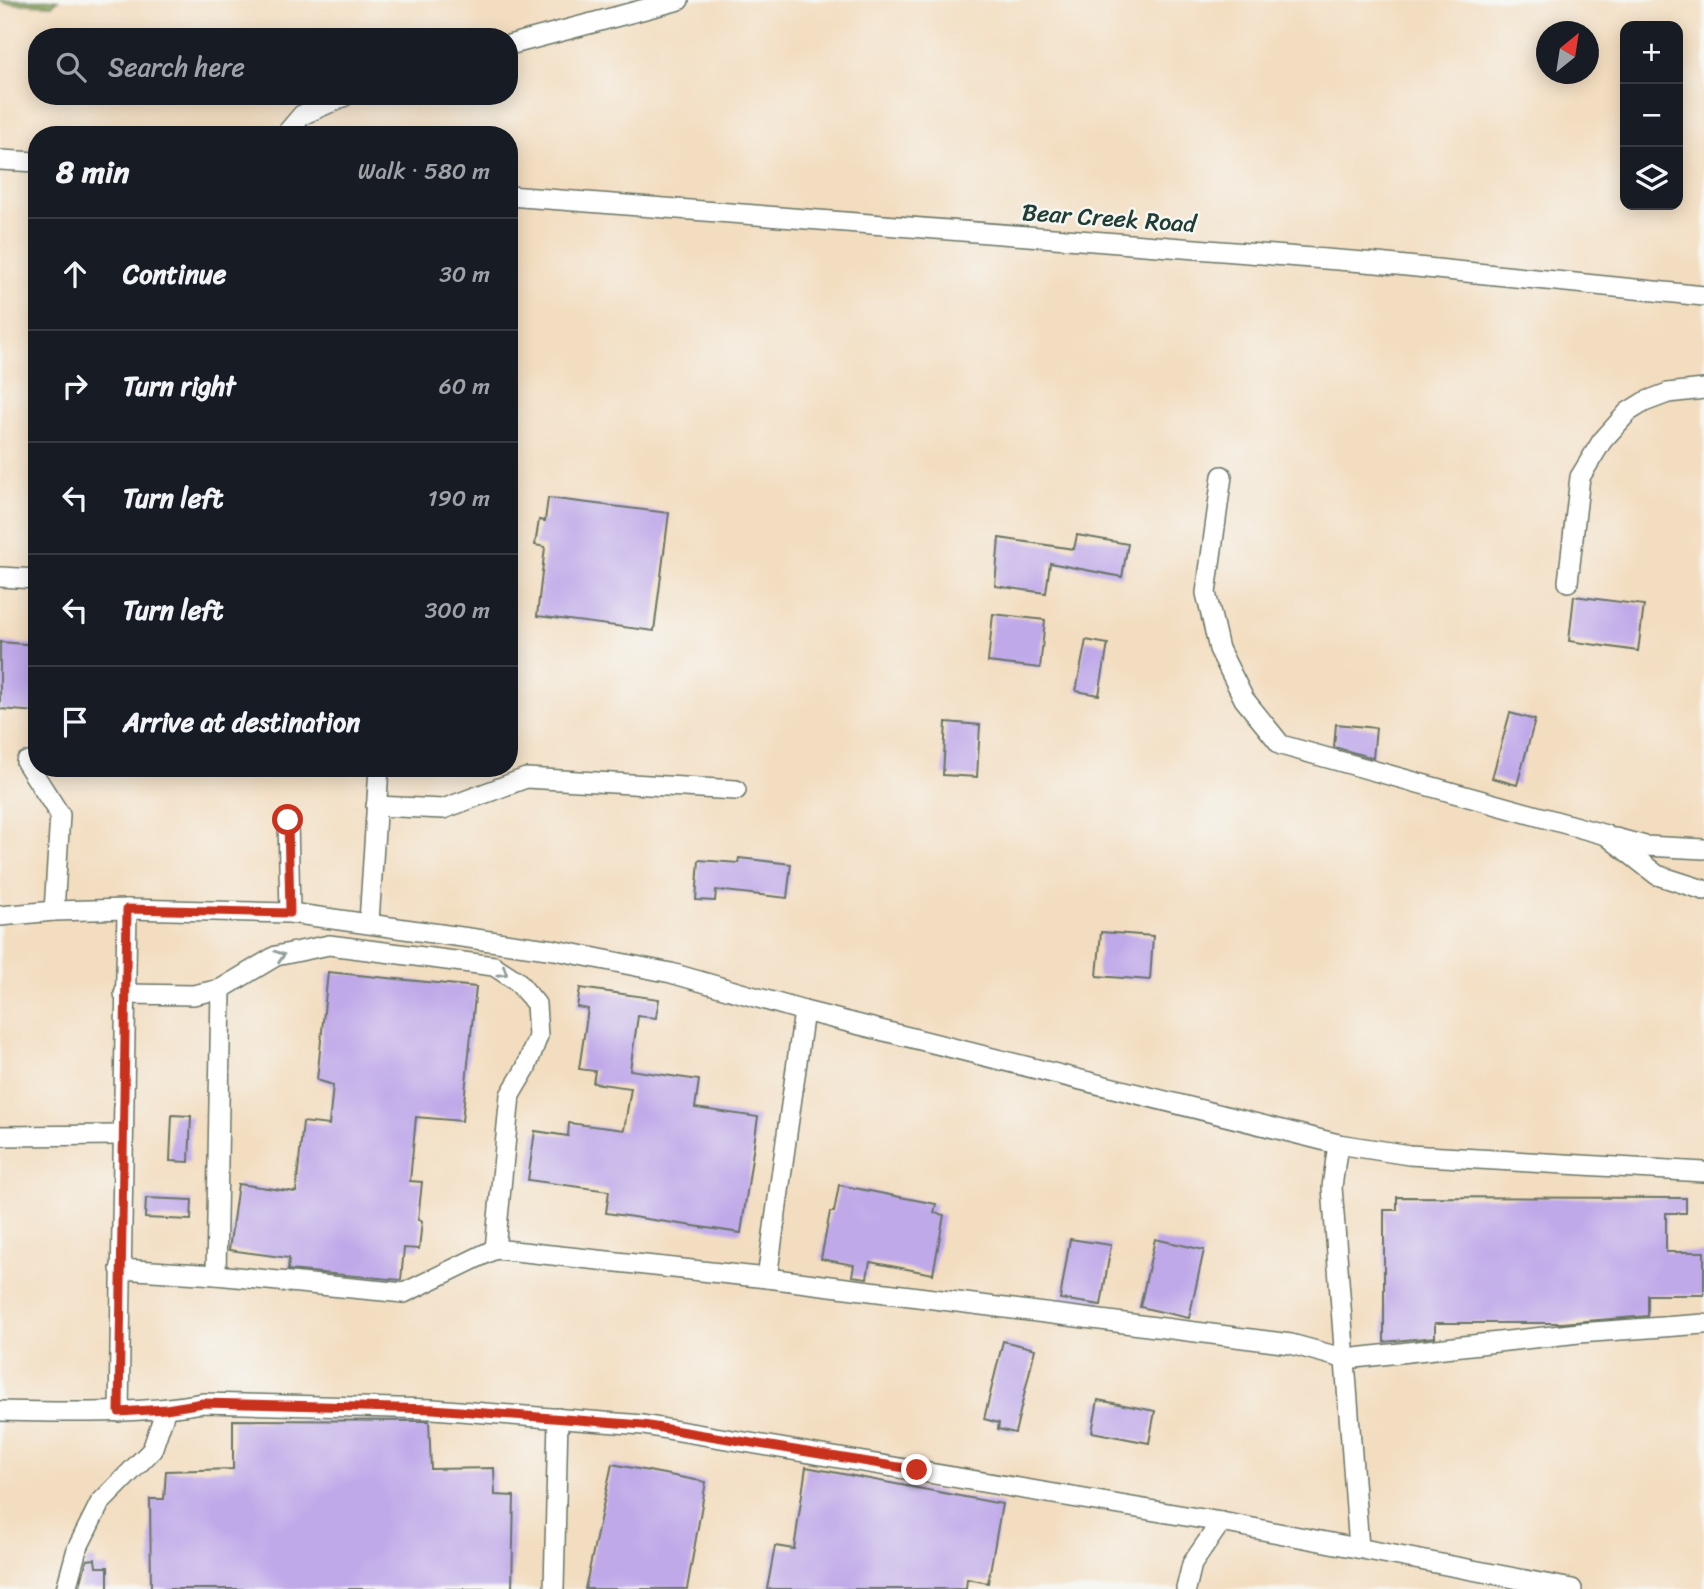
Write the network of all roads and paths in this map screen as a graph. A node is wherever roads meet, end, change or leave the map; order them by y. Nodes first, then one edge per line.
1 (679, 0) edge
2 (518, 43) edge
3 (325, 105) edge
4 (293, 126) edge
5 (0, 160) edge
6 (28, 162) edge
7 (518, 197) edge
8 (1704, 296) edge
9 (1704, 389) edge
10 (1222, 476) dead end
11 (0, 576) edge
12 (28, 578) edge
13 (1568, 582) dead end
14 (26, 762) dead end
15 (28, 765) edge
16 (36, 777) edge
17 (378, 777) edge
18 (736, 790) dead end
19 (376, 806) junction
20 (288, 820) dead end
21 (1606, 835) junction
22 (1704, 849) edge
23 (1704, 890) edge
24 (127, 909) junction
25 (54, 911) junction
26 (290, 913) junction
27 (0, 916) edge
28 (369, 922) junction
29 (221, 989) junction
30 (124, 994) junction
31 (804, 1011) junction
32 (123, 1135) junction
33 (0, 1136) edge
34 (1338, 1144) junction
35 (1704, 1172) edge
36 (495, 1249) junction
37 (120, 1269) junction
38 (216, 1275) junction
39 (766, 1278) junction
40 (1704, 1324) edge
41 (1346, 1359) junction
42 (166, 1409) junction
43 (0, 1411) edge
44 (119, 1412) junction
45 (558, 1418) junction
46 (1221, 1522) junction
47 (1359, 1548) junction
48 (66, 1589) edge
49 (554, 1589) edge
50 (1186, 1589) edge
51 (1572, 1589) edge

1 - 2 street
3 - 4 street
5 - 6 street
7 - 8 street, Bear Creek Road
9 - 13 street
10 - 21 street
11 - 12 street
14 - 15 street
16 - 25 street
17 - 19 street
18 - 19 street
19 - 28 street
20 - 26 street
21 - 22 street
21 - 23 street
24 - 25 street
24 - 26 street
24 - 30 street
25 - 27 street
26 - 28 street
28 - 31 street
29 - 30 street
29 -> 36 street
29 - 38 street
30 - 32 street
31 - 34 street
31 - 39 street
32 - 33 street
32 - 37 street
34 - 35 street
34 - 41 street
36 - 38 street
36 - 39 street
37 - 38 street
37 - 44 street
39 - 41 street
40 - 41 street
41 - 47 street
42 - 44 street
42 - 45 street
42 - 48 street
43 - 44 street
45 - 46 street
45 - 49 street
46 - 47 street
46 - 50 street
47 - 51 street

